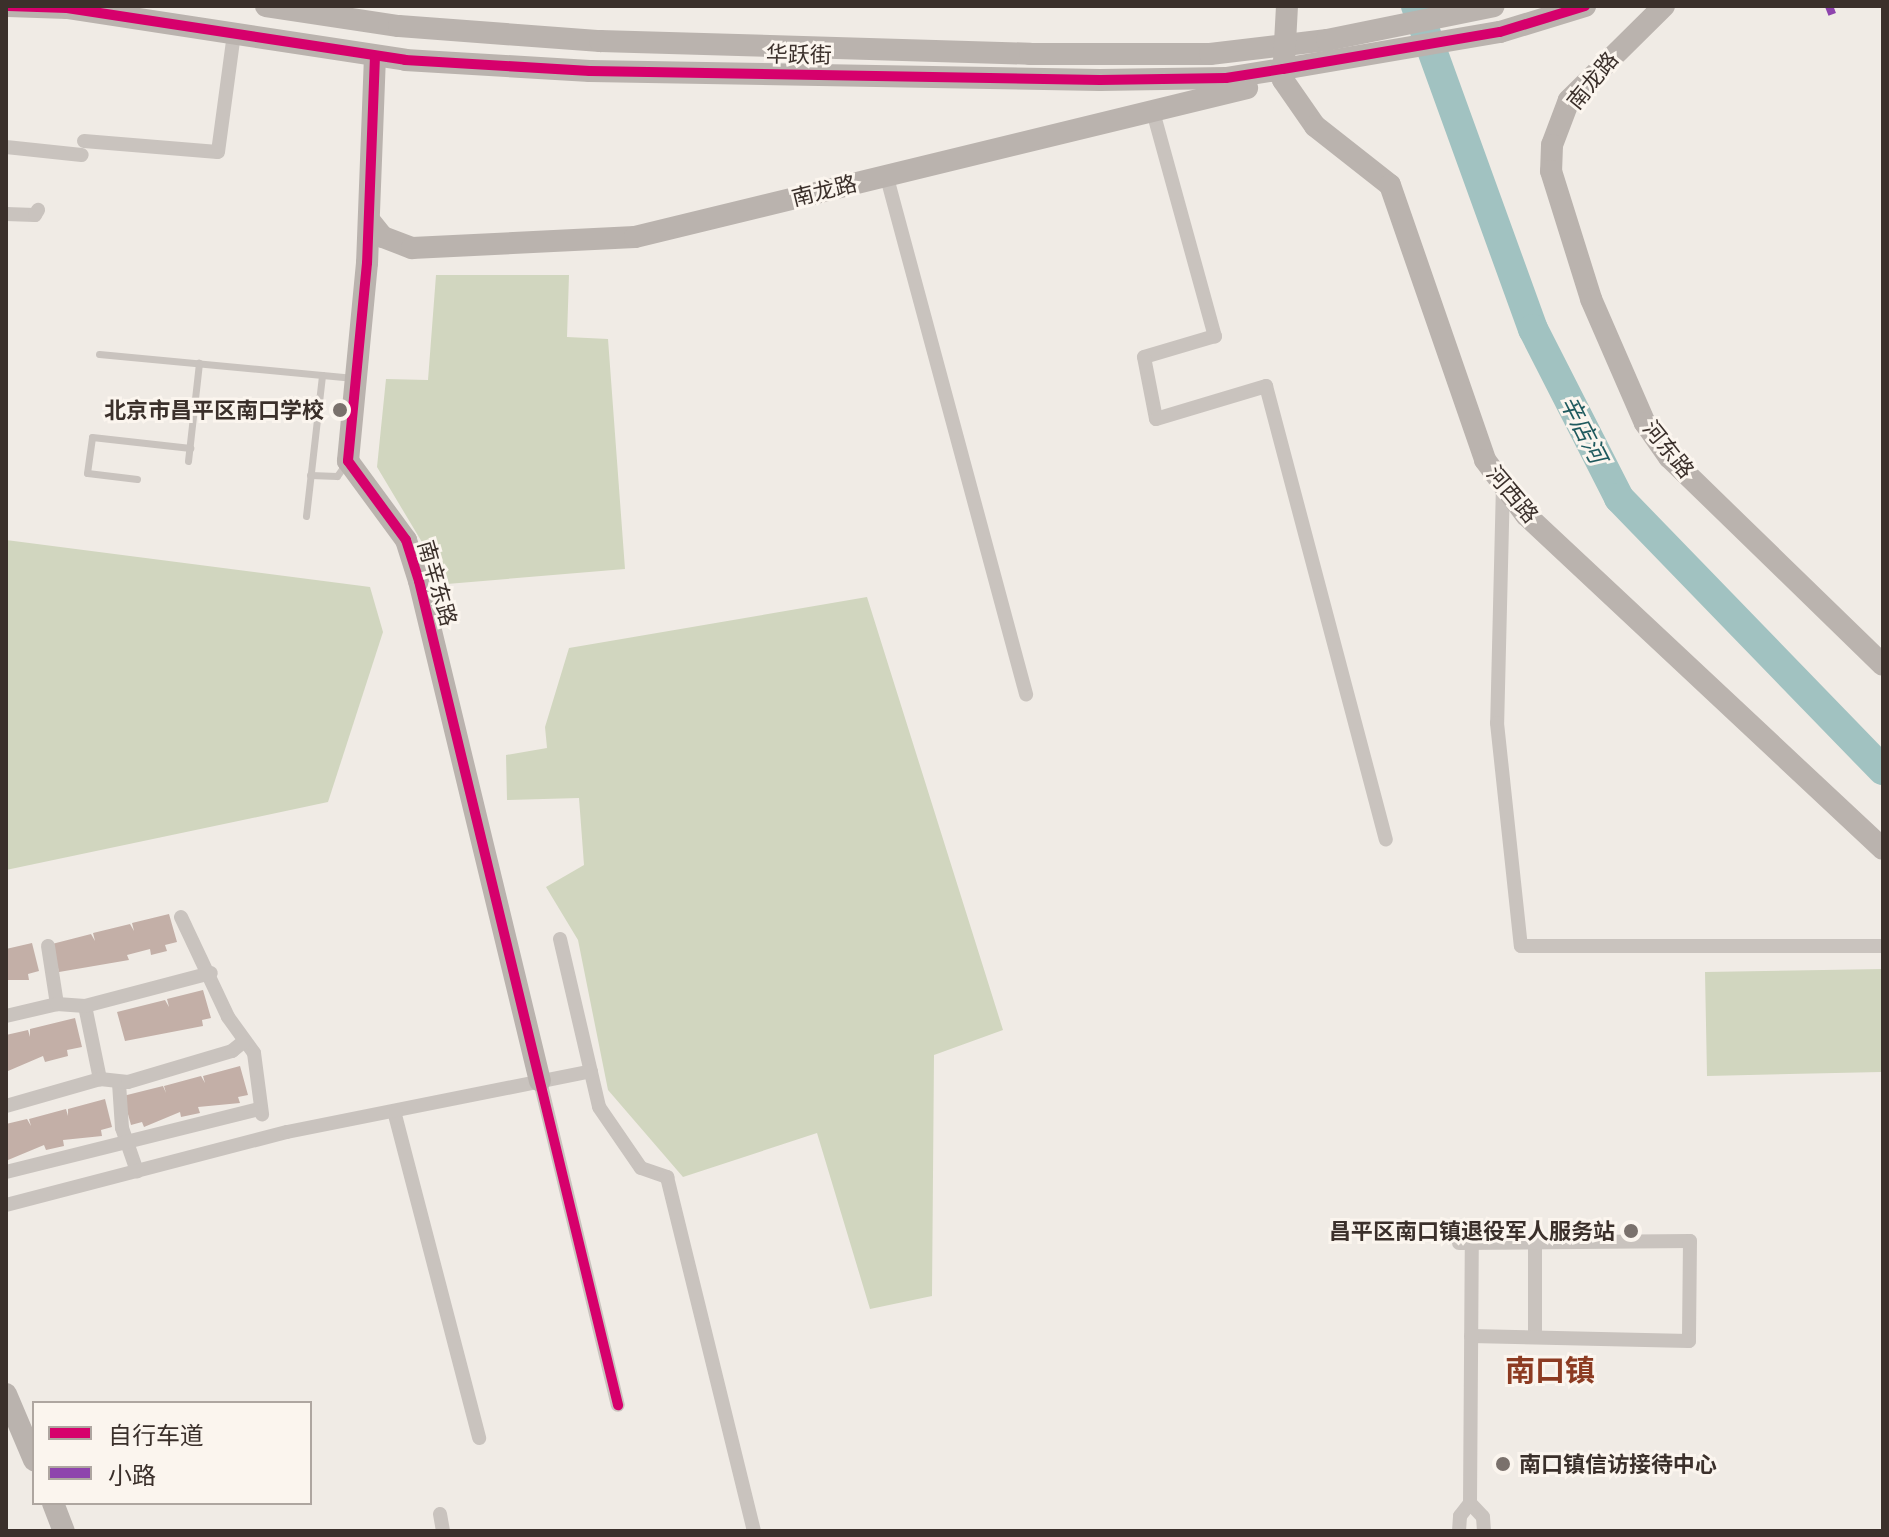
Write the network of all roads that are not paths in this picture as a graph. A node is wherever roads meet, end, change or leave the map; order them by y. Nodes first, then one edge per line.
1 (8, 6) edge
2 (266, 6) edge
3 (1287, 6) edge
4 (1494, 6) edge
5 (1585, 6) edge
6 (1664, 6) edge
7 (234, 34) junction
8 (1283, 45) junction
9 (375, 56) junction
10 (1283, 75) junction
11 (1152, 108) junction
12 (6, 147) edge
13 (1551, 171) joint
14 (886, 174) junction
15 (38, 210) dead end
16 (6, 214) edge
17 (369, 220) junction
18 (99, 354) dead end
19 (199, 363) junction
20 (322, 375) junction
21 (356, 378) junction
22 (190, 448) junction
23 (188, 461) dead end
24 (348, 461) junction
25 (310, 475) junction
26 (137, 479) dead end
27 (1503, 484) junction
28 (306, 516) dead end
29 (1883, 665) edge
30 (1026, 694) dead end
31 (1386, 839) dead end
32 (1883, 849) edge
33 (181, 917) dead end
34 (560, 939) dead end
35 (48, 946) dead end
36 (1883, 946) edge
37 (211, 973) junction
38 (57, 1004) junction
39 (85, 1006) junction
40 (6, 1016) edge
41 (243, 1042) junction
42 (591, 1071) junction
43 (100, 1079) junction
44 (540, 1081) junction
45 (119, 1083) junction
46 (6, 1106) edge
47 (394, 1111) junction
48 (125, 1143) junction
49 (137, 1171) junction
50 (6, 1172) edge
51 (6, 1205) edge
52 (1535, 1242) junction
53 (1471, 1336) junction
54 (1535, 1337) junction
55 (6, 1394) edge
56 (618, 1405) dead end
57 (479, 1438) dead end
58 (32, 1455) edge
59 (1470, 1503) junction
60 (440, 1514) dead end
61 (443, 1531) edge
62 (754, 1531) edge
63 (1459, 1531) edge
64 (1484, 1531) edge

1 - 7 street, 华跃街
2 - 8 street, 华跃街
3 - 8 street
4 - 8 street, 华跃街
5 - 10 street, 华跃街
6 - 13 street, 南龙路
7 - 9 street, 华跃街
7 - 12 street
8 - 10 street
9 - 10 street, 华跃街
9 - 17 street
10 - 11 street, 南龙路
10 - 27 street, 河西路
11 - 14 street, 南龙路
11 - 31 street
13 - 29 street, 河东路
14 - 17 street, 南龙路
14 - 30 street
15 - 16 street
17 - 21 street
18 - 19 lane
19 - 20 lane
19 - 22 lane
20 - 21 lane
20 - 25 lane
21 - 24 street
22 - 23 lane
22 - 26 lane
24 - 25 lane
24 - 44 street, 南辛东路
25 - 28 lane
27 - 32 street, 河西路
27 - 36 street
33 - 37 street
34 - 42 street
35 - 38 street
37 - 39 street
37 - 41 street
38 - 39 street
38 - 40 street
39 - 43 street
41 - 45 street
41 - 48 street
42 - 44 street
42 - 62 street
43 - 45 street
43 - 46 street
44 - 47 street
44 - 56 street
45 - 48 street
47 - 49 street
47 - 57 street
48 - 49 street
48 - 50 street
49 - 51 street
52 - 53 street
52 - 54 street
52 - 54 street
53 - 54 street
53 - 59 street
55 - 58 street
59 - 63 street
59 - 64 street
60 - 61 street

